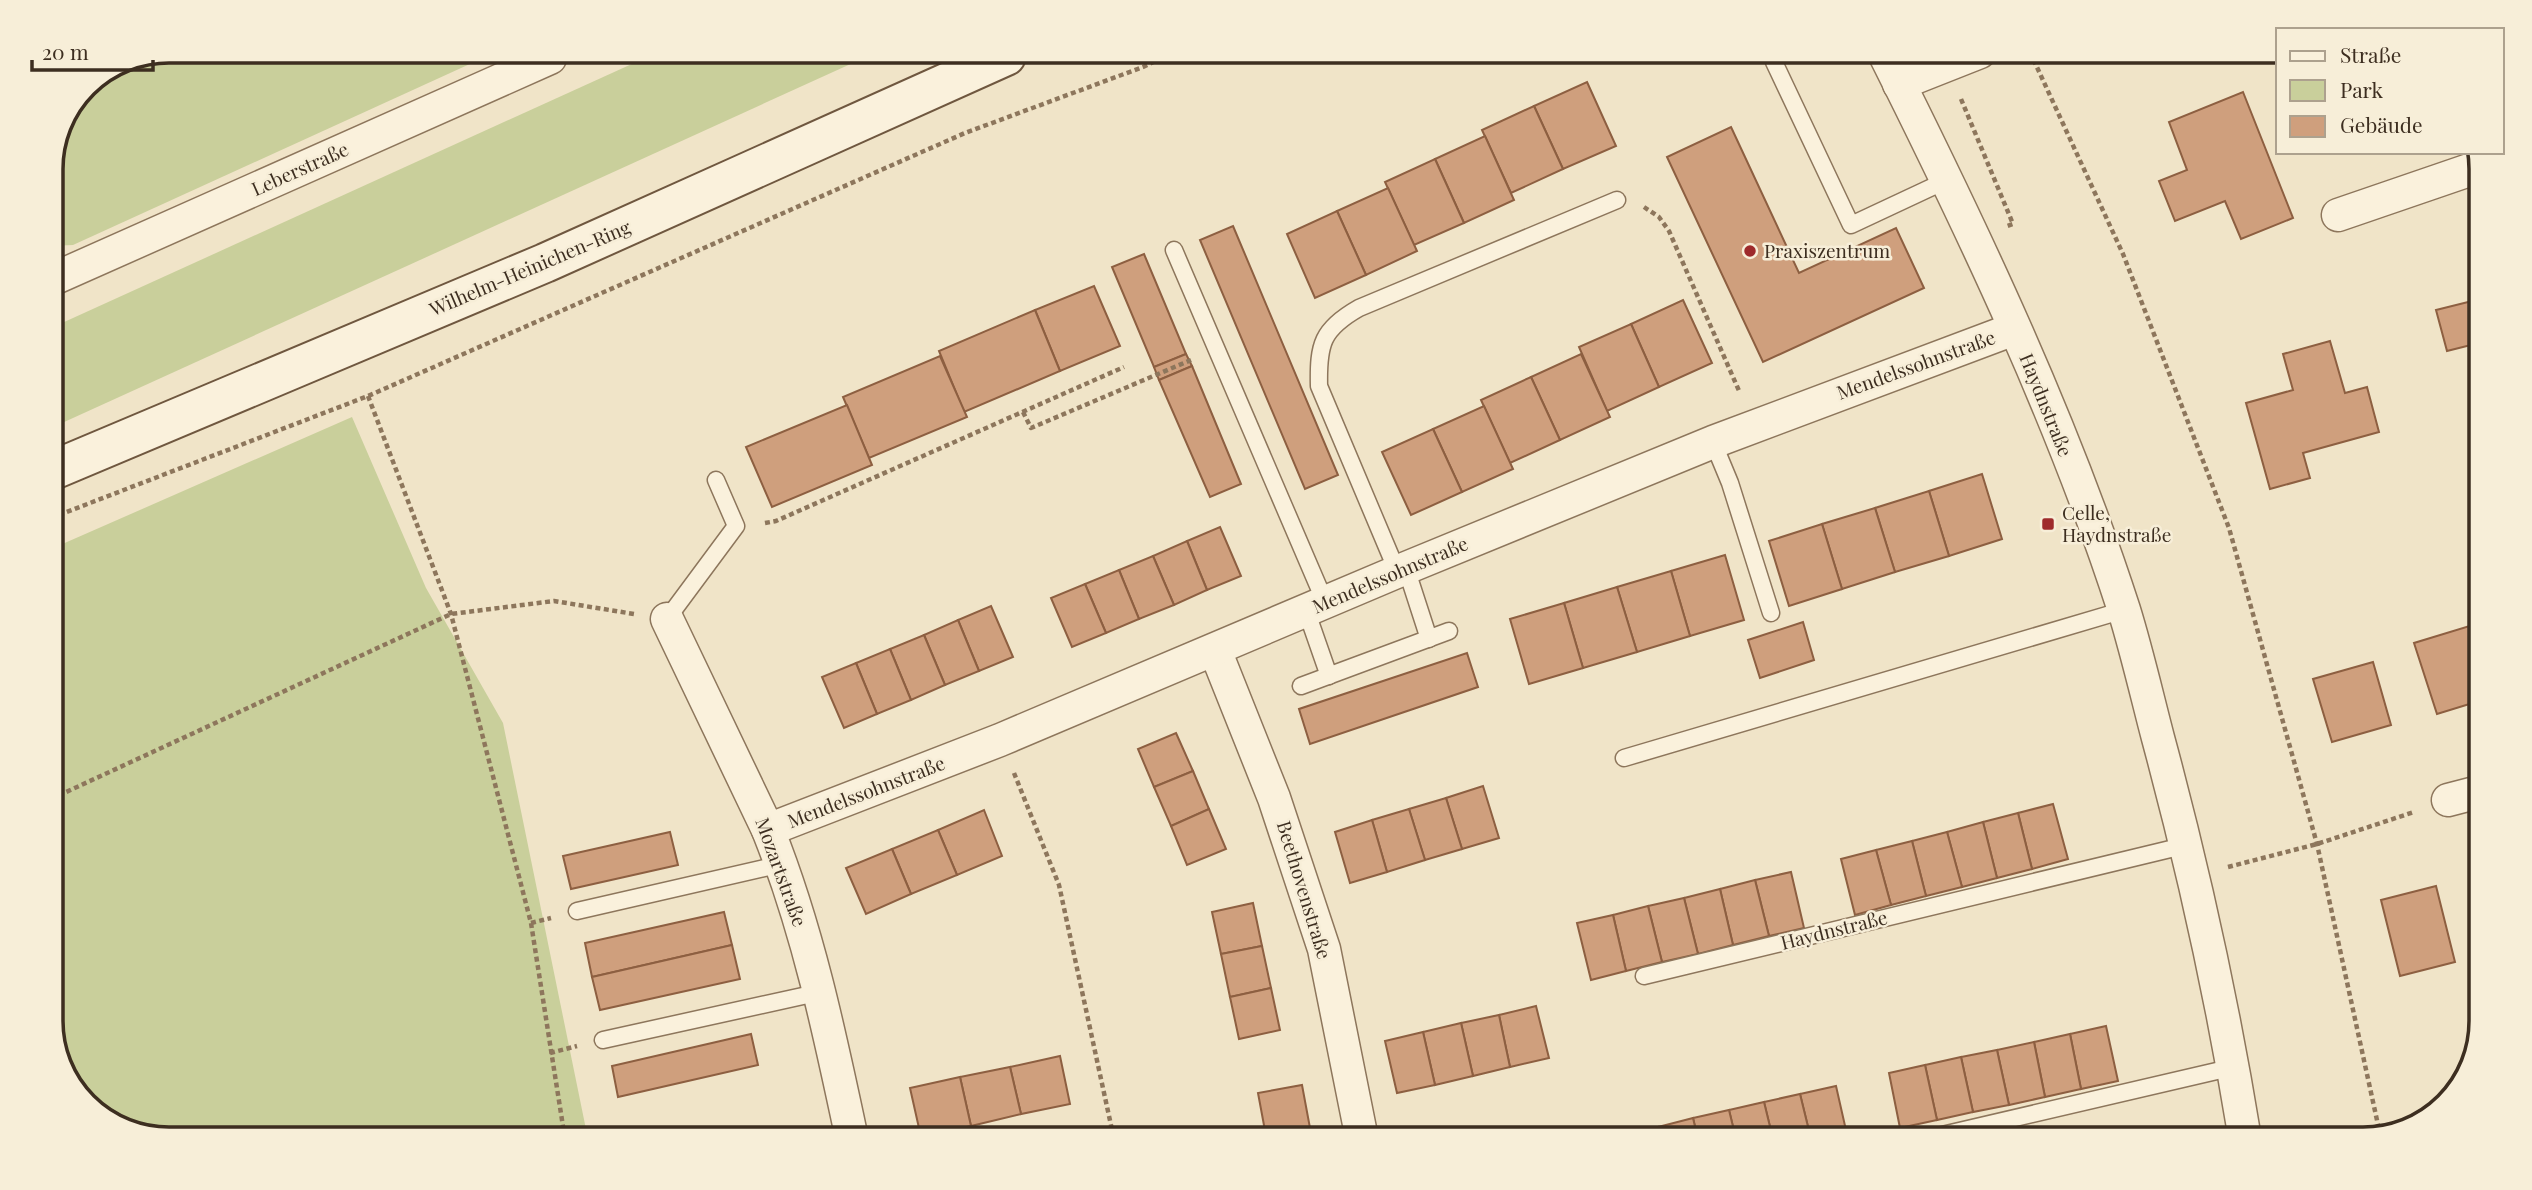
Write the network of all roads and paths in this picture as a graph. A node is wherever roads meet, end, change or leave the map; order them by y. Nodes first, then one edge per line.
1 (539, 63) edge
2 (990, 63) edge
3 (1151, 63) edge
4 (1774, 63) edge
5 (1889, 63) edge
6 (1952, 63) edge
7 (2035, 63) edge
8 (1899, 84) junction
9 (1970, 122) dead end
10 (2469, 170) edge
11 (1945, 181) junction
12 (1617, 200) joint
13 (2338, 215) dead end
14 (2013, 223) dead end
15 (1174, 250) dead end
16 (63, 276) edge
17 (2014, 329) junction
18 (1216, 349) junction
19 (1124, 367) dead end
20 (368, 396) junction
21 (1023, 412) junction
22 (1754, 426) junction
23 (1713, 442) junction
24 (63, 466) edge
25 (716, 480) dead end
26 (63, 513) edge
27 (736, 526) junction
28 (1402, 570) junction
29 (1316, 606) junction
30 (2124, 610) junction
31 (1771, 613) dead end
32 (451, 614) junction
33 (667, 619) junction
34 (1449, 631) dead end
35 (1429, 639) junction
36 (1215, 650) junction
37 (1329, 676) junction
38 (1301, 686) dead end
39 (1000, 740) junction
40 (1624, 758) dead end
41 (63, 793) edge
42 (2462, 797) edge
43 (768, 830) junction
44 (2316, 844) junction
45 (2187, 845) junction
46 (782, 864) junction
47 (2194, 877) junction
48 (577, 911) dead end
49 (1644, 976) dead end
50 (821, 992) junction
51 (603, 1040) dead end
52 (2234, 1067) junction
53 (2378, 1126) edge
54 (563, 1127) edge
55 (849, 1127) edge
56 (1111, 1127) edge
57 (1360, 1127) edge
58 (1976, 1127) edge
59 (2243, 1127) edge

1 - 16 street, Leberstraße
2 - 24 main road, Wilhelm-Heinichen-Ring
3 - 20 path
4 - 11 lane
5 - 8 street, Haydnstraße
6 - 8 street
7 - 44 path
8 - 11 street, Haydnstraße
9 - 14 path
10 - 13 street
11 - 17 street, Haydnstraße
12 - 22 path
12 - 28 lane
15 - 18 lane
17 - 22 street, Mendelssohnstraße
17 - 30 street, Haydnstraße
18 - 21 path
18 - 29 lane
19 - 21 path
20 - 26 path
20 - 32 path
21 - 27 path
22 - 23 street, Mendelssohnstraße
23 - 28 street, Mendelssohnstraße
23 - 31 lane
25 - 27 lane
27 - 33 lane
28 - 29 street, Mendelssohnstraße
28 - 35 lane
29 - 36 street, Mendelssohnstraße
29 - 37 lane
30 - 40 lane
30 - 45 street, Haydnstraße
32 - 33 path
32 - 41 path
32 - 54 path
33 - 43 street, Mozartstraße
34 - 35 lane
35 - 37 lane
36 - 39 street, Mendelssohnstraße
36 - 57 street, Beethovenstraße
37 - 38 lane
39 - 43 street, Mendelssohnstraße
39 - 56 path
42 - 44 path
43 - 46 street, Mozartstraße
44 - 47 path
44 - 53 path
45 - 47 street, Haydnstraße
45 - 49 lane, Haydnstraße
46 - 48 lane
46 - 50 street, Mozartstraße
47 - 52 street, Haydnstraße
50 - 51 lane
50 - 55 street, Mozartstraße
52 - 58 lane
52 - 59 street, Haydnstraße

